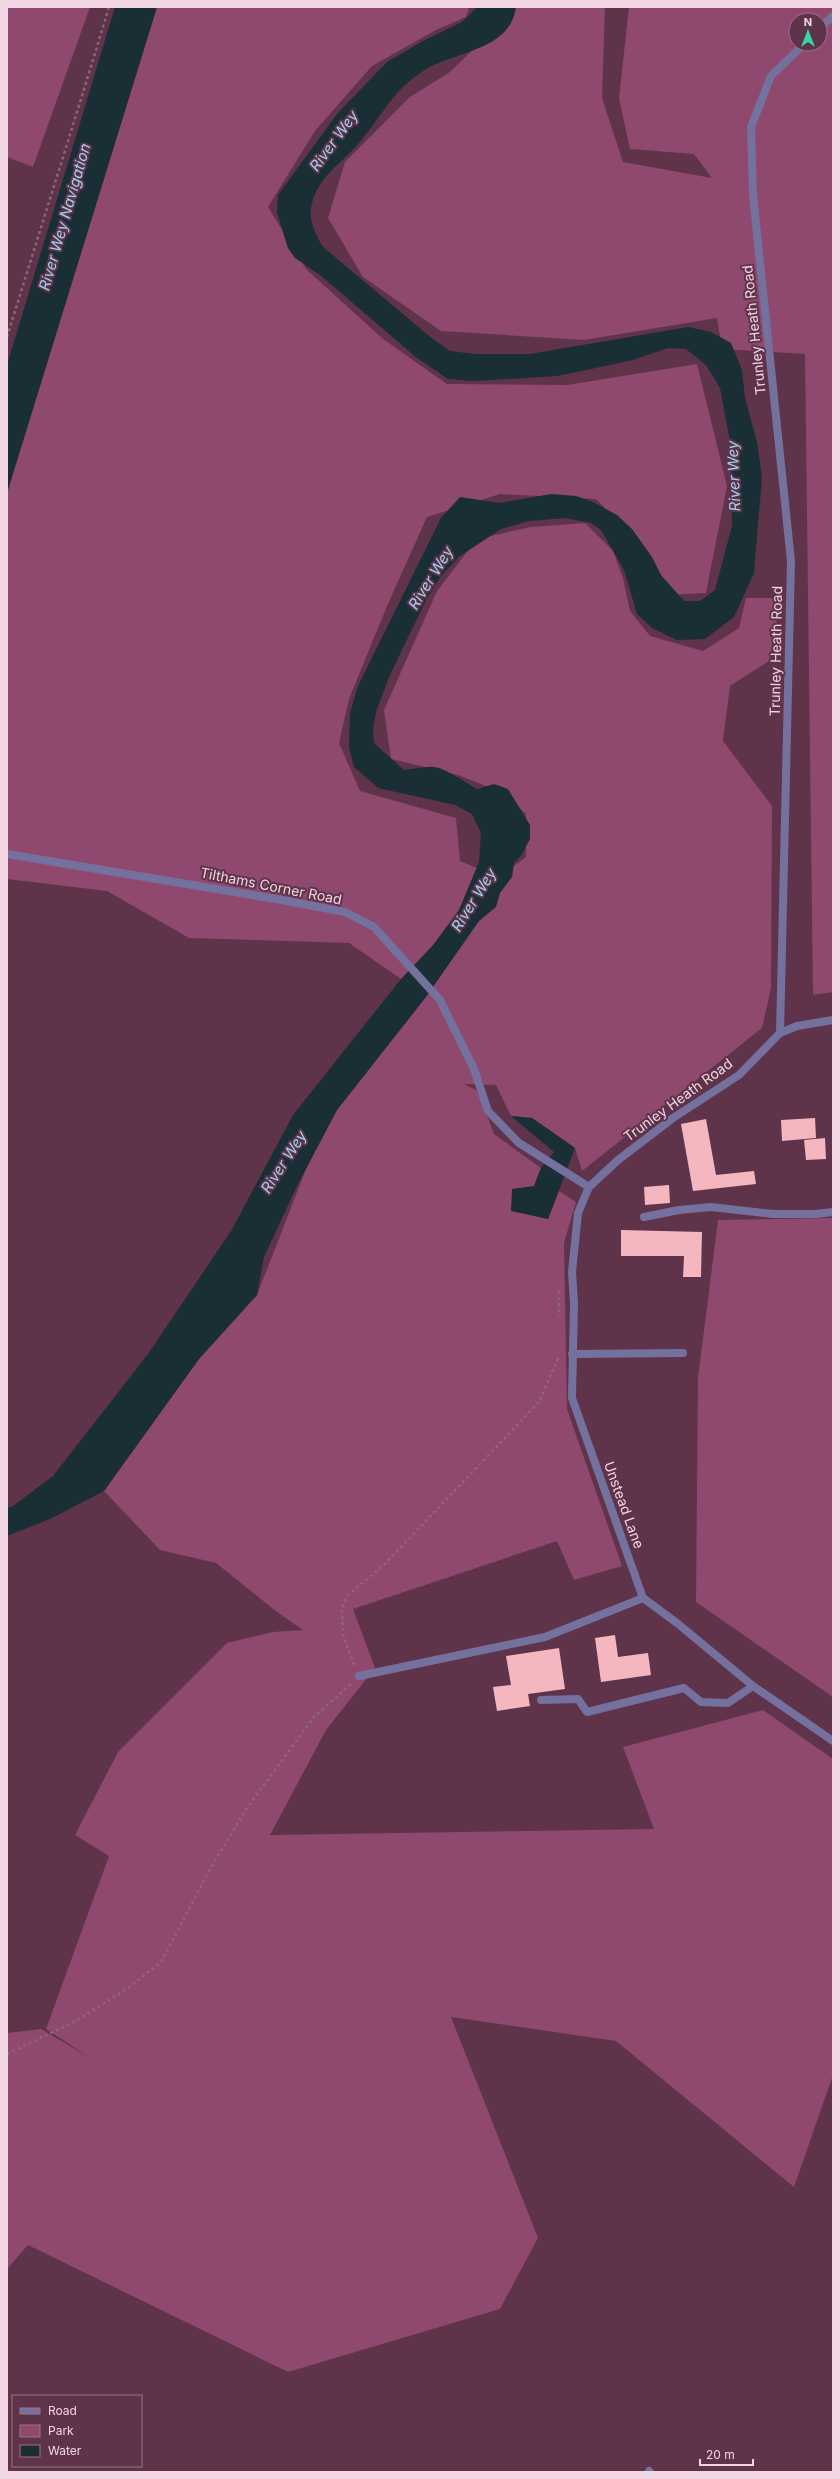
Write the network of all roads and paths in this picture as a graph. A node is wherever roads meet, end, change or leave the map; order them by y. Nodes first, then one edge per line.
1 (109, 7) edge
2 (796, 52) edge
3 (7, 337) edge
4 (7, 854) edge
5 (833, 1020) edge
6 (780, 1032) junction
7 (589, 1187) junction
8 (833, 1212) edge
9 (644, 1217) dead end
10 (558, 1288) dead end
11 (559, 1318) dead end
12 (683, 1352) dead end
13 (560, 1354) dead end
14 (572, 1354) junction
15 (643, 1598) junction
16 (359, 1676) junction
17 (753, 1686) junction
18 (541, 1700) dead end
19 (833, 1741) edge
20 (7, 2054) edge

1 - 3 path
2 - 6 street, Trunley Heath Road
4 - 7 street, Tilthams Corner Road
5 - 6 street
6 - 7 street, Trunley Heath Road
7 - 14 street, Unstead Lane
8 - 9 street
10 - 11 path
12 - 14 street
13 - 16 path
14 - 15 street, Unstead Lane
15 - 16 street
15 - 17 street
16 - 20 path
17 - 18 street
17 - 19 street

